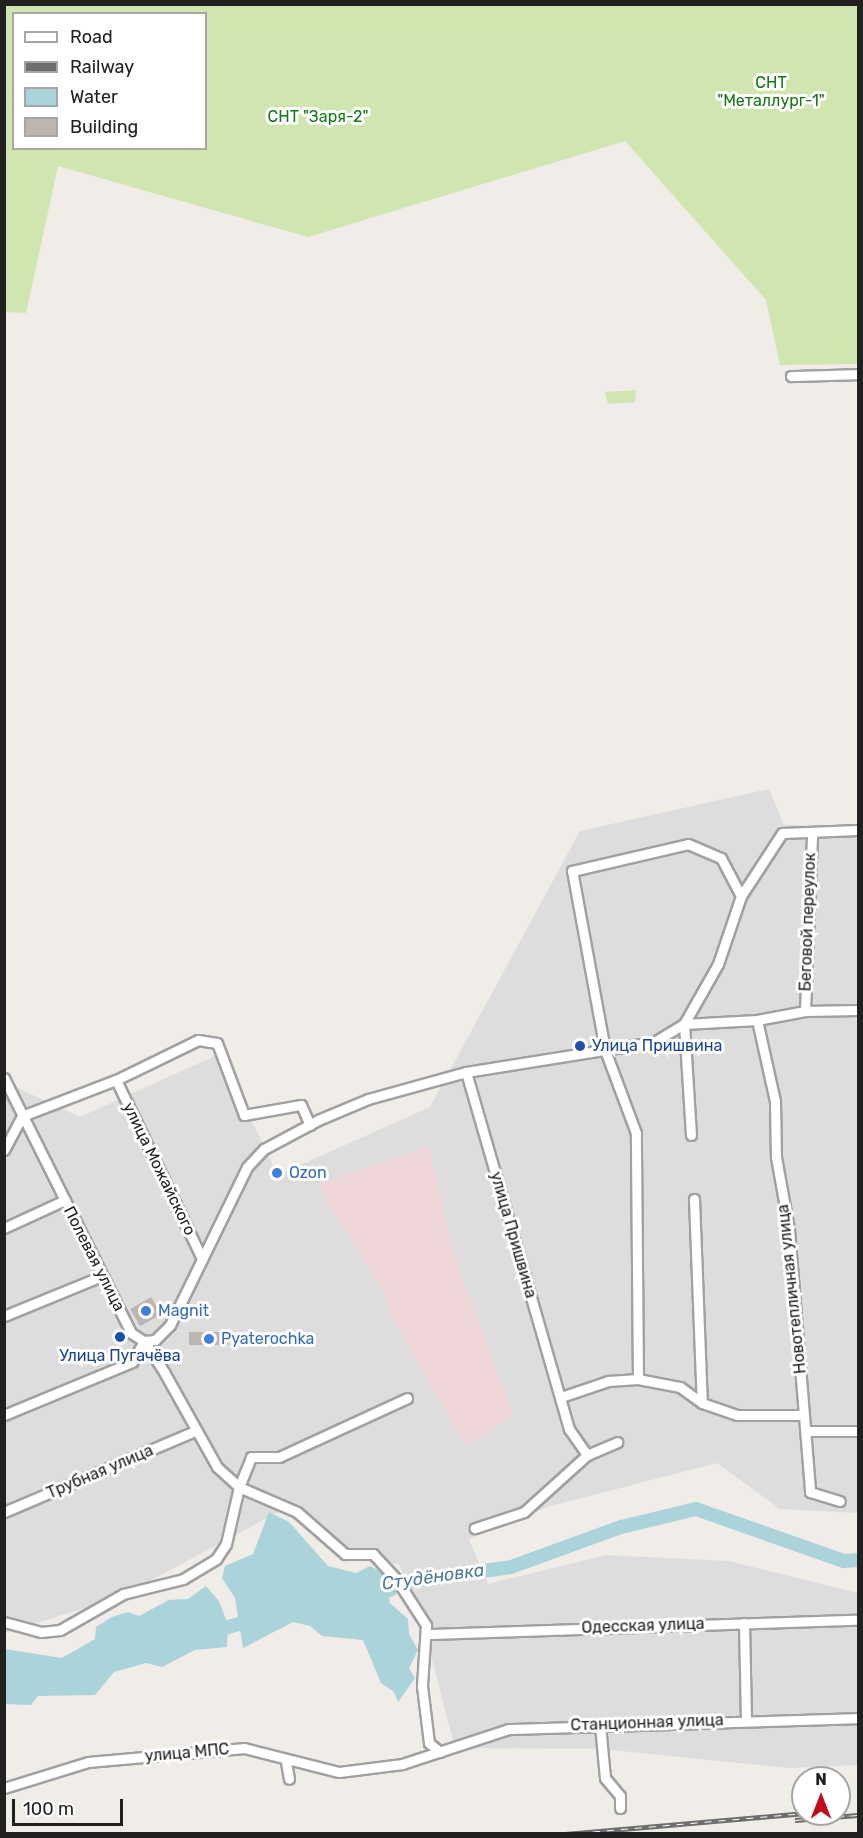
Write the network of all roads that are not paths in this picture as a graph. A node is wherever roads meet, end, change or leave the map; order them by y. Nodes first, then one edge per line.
1 (858, 374) edge
2 (791, 376) dead end
3 (858, 830) edge
4 (812, 834) junction
5 (741, 896) junction
6 (858, 1010) edge
7 (805, 1011) junction
8 (757, 1020) junction
9 (684, 1024) junction
10 (605, 1050) junction
11 (466, 1072) junction
12 (4, 1078) edge
13 (116, 1080) junction
14 (22, 1116) junction
15 (310, 1125) junction
16 (691, 1135) dead end
17 (4, 1150) edge
18 (694, 1199) dead end
19 (65, 1200) junction
20 (4, 1228) edge
21 (202, 1259) junction
22 (102, 1276) junction
23 (4, 1316) edge
24 (144, 1341) junction
25 (638, 1379) junction
26 (561, 1397) junction
27 (407, 1398) dead end
28 (702, 1403) junction
29 (4, 1415) edge
30 (804, 1415) junction
31 (195, 1431) junction
32 (807, 1431) junction
33 (858, 1431) edge
34 (617, 1442) dead end
35 (587, 1455) junction
36 (239, 1487) junction
37 (840, 1501) dead end
38 (4, 1512) edge
39 (475, 1528) dead end
40 (858, 1620) edge
41 (4, 1622) edge
42 (744, 1623) junction
43 (428, 1634) junction
44 (858, 1718) edge
45 (746, 1719) junction
46 (600, 1725) junction
47 (440, 1752) junction
48 (286, 1762) junction
49 (289, 1779) dead end
50 (4, 1788) edge
51 (620, 1808) dead end

1 - 2 street
3 - 4 street
4 - 5 street
4 - 7 street, Беговой переулок
5 - 9 street
5 - 10 street
6 - 7 street
7 - 8 street
8 - 9 street
8 - 30 street, Новотепличная улица
9 - 10 street
9 - 16 street
10 - 11 street
10 - 25 street
11 - 15 street
11 - 26 street, улица Пришвина
12 - 14 street, Полевая улица
13 - 14 street
13 - 15 street
13 - 21 street, улица Можайского
14 - 17 street
14 - 19 street, Полевая улица
15 - 21 street
18 - 28 street
19 - 20 street
19 - 22 street, Полевая улица
21 - 24 street
22 - 23 street
22 - 24 street, Полевая улица
24 - 29 street
24 - 31 street, Полевая улица
25 - 26 street
25 - 28 street
26 - 35 street, улица Пришвина
27 - 36 street
28 - 30 street
30 - 32 street, Новотепличная улица
31 - 36 street, Полевая улица
31 - 38 street, Трубная улица
32 - 33 street
32 - 37 street, Новотепличная улица
34 - 35 street
35 - 39 street
36 - 41 street
36 - 43 street, Полевая улица
40 - 42 street, Одесская улица
42 - 43 street, Одесская улица
42 - 45 street
43 - 47 street
44 - 45 street, Станционная улица
45 - 46 street, Станционная улица
46 - 47 street, Станционная улица
46 - 51 street
47 - 48 street, улица МПС
48 - 49 street
48 - 50 street, улица МПС

